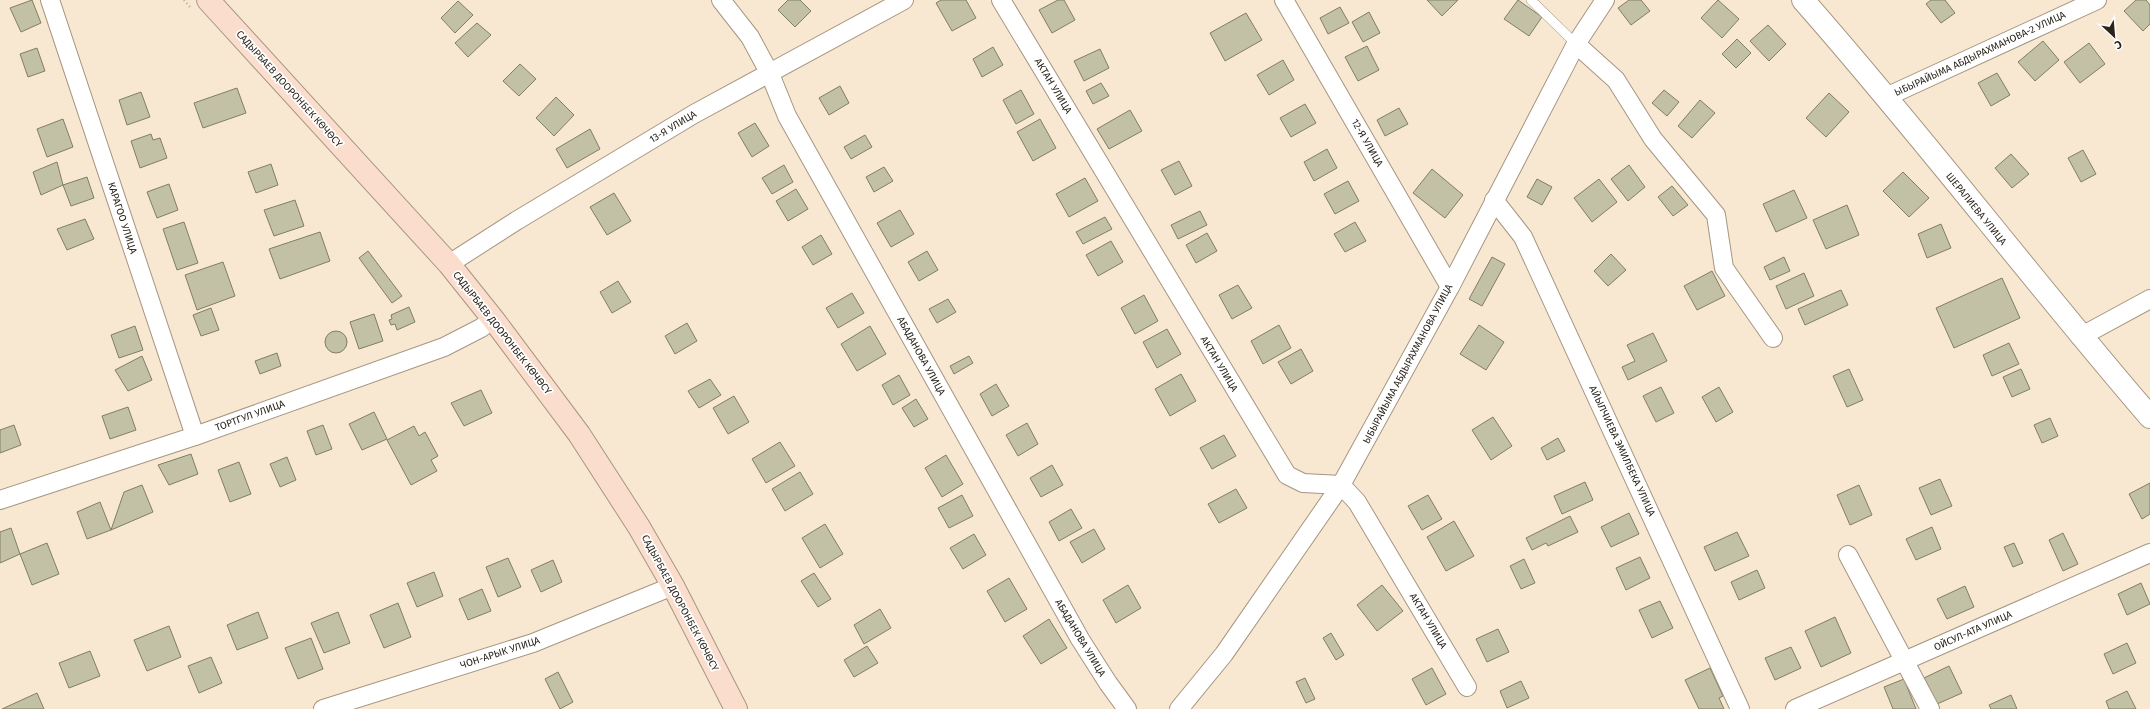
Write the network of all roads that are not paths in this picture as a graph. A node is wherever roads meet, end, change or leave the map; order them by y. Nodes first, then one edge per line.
1 (50, 0) edge
2 (721, 0) edge
3 (904, 0) edge
4 (1001, 0) edge
5 (1284, 0) edge
6 (1531, 0) edge
7 (1605, 0) edge
8 (1804, 0) edge
9 (2097, 0) edge
10 (214, 2) edge
11 (1576, 44) junction
12 (770, 74) junction
13 (1886, 97) junction
14 (1494, 200) junction
15 (449, 264) junction
16 (1450, 287) junction
17 (2150, 299) edge
18 (493, 319) junction
19 (2080, 337) junction
20 (1774, 338) dead end
21 (2150, 417) edge
22 (195, 436) junction
23 (1341, 485) junction
24 (0, 500) edge
25 (2150, 552) edge
26 (1848, 555) dead end
27 (673, 586) junction
28 (1905, 661) junction
29 (1467, 686) dead end
30 (348, 706) edge
31 (323, 709) edge
32 (736, 709) edge
33 (1127, 709) edge
34 (1179, 709) edge
35 (1740, 709) edge
36 (1795, 709) edge
37 (1930, 709) edge

1 - 22 street, КАРАГОО УЛИЦА
2 - 12 street, АБАДАНОВА УЛИЦА
3 - 12 street, 13-Я УЛИЦА
4 - 23 street, АКТАН УЛИЦА
5 - 16 street, 12-Я УЛИЦА
6 - 11 lane
7 - 11 street, ЫБЫРАЙЫМА АБДЫРАХМАНОВА УЛИЦА
8 - 13 street, ШЕРАЛИЕВА УЛИЦА
9 - 13 street, ЫБЫРАЙЫМА АБДЫРАХМАНОВА-2 УЛИЦА
10 - 15 main road, САДЫРБАЕВ ДООРОНБЕК КӨЧӨСҮ
11 - 14 street, ЫБЫРАЙЫМА АБДЫРАХМАНОВА УЛИЦА
11 - 20 street
12 - 15 street, 13-Я УЛИЦА
12 - 33 street, АБАДАНОВА УЛИЦА
13 - 19 street, ШЕРАЛИЕВА УЛИЦА
14 - 16 street, ЫБЫРАЙЫМА АБДЫРАХМАНОВА УЛИЦА
14 - 35 street, АЙЫЛЧИЕВА ЭМИЛБЕКА УЛИЦА
15 - 18 main road, САДЫРБАЕВ ДООРОНБЕК КӨЧӨСҮ
16 - 23 street, ЫБЫРАЙЫМА АБДЫРАХМАНОВА УЛИЦА
17 - 19 street
18 - 22 street, ТОРТГУЛ УЛИЦА
18 - 27 main road, САДЫРБАЕВ ДООРОНБЕК КӨЧӨСҮ
19 - 21 street, ШЕРАЛИЕВА УЛИЦА
22 - 24 street, ТОРТГУЛ УЛИЦА
23 - 29 street, АКТАН УЛИЦА
23 - 34 street, ЫБЫРАЙЫМА АБДЫРАХМАНОВА УЛИЦА
25 - 28 street, ОЙСУЛ-АТА УЛИЦА
26 - 28 street
27 - 30 street, ЧОН-АРЫК УЛИЦА
27 - 32 main road, САДЫРБАЕВ ДООРОНБЕК КӨЧӨСҮ
28 - 36 street, ОЙСУЛ-АТА УЛИЦА
28 - 37 street
30 - 31 street, ЧОН-АРЫК УЛИЦА

